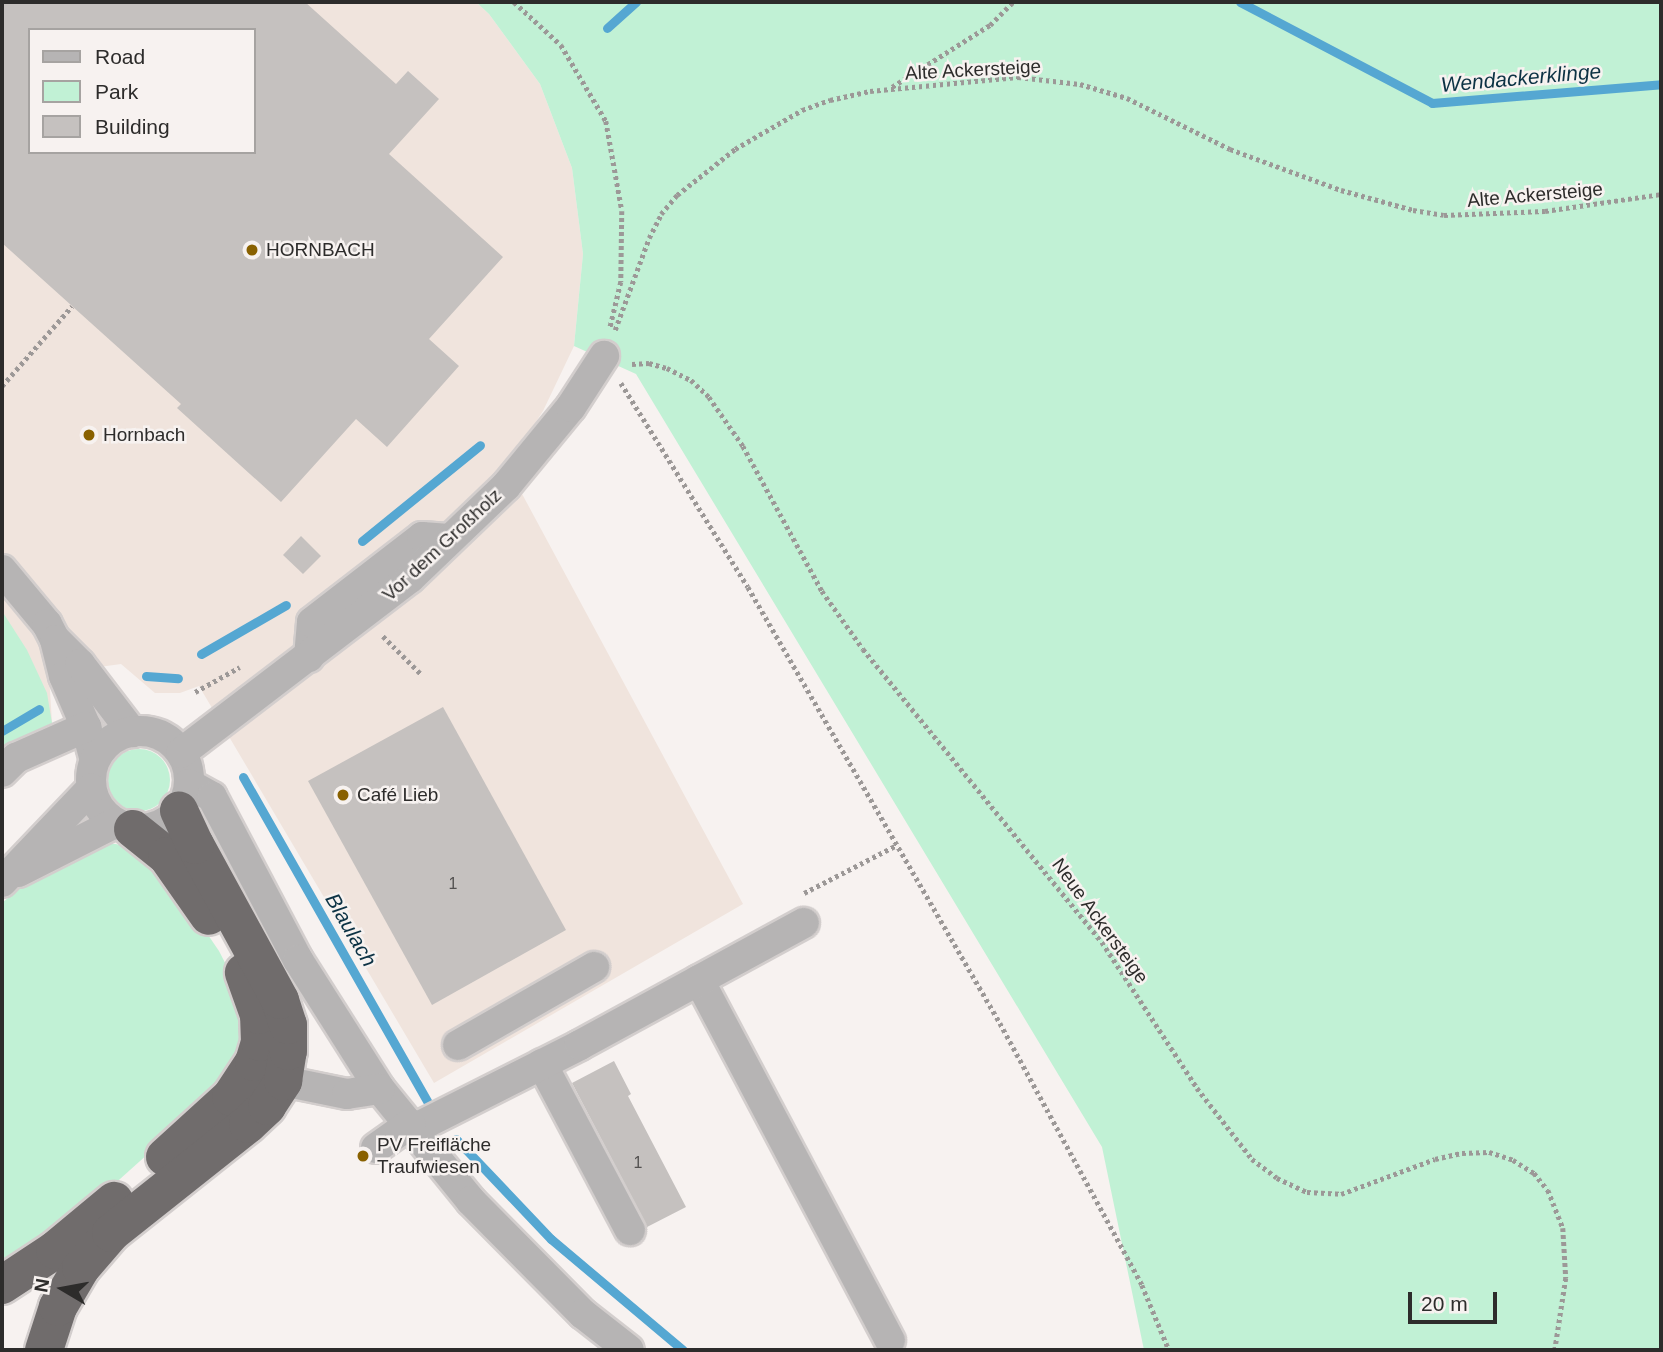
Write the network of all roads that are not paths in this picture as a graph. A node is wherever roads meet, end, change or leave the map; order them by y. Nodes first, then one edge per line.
1 (604, 356) road end
2 (449, 539) junction
3 (2, 570) edge
4 (55, 640) junction
5 (309, 657) junction
6 (86, 727) junction
7 (132, 732) junction
8 (181, 753) junction
9 (95, 760) junction
10 (2, 772) edge
11 (91, 789) junction
12 (184, 797) junction
13 (124, 826) junction
14 (6, 878) edge
15 (804, 922) dead end
16 (256, 956) junction
17 (298, 960) junction
18 (594, 968) dead end
19 (699, 980) junction
20 (458, 1045) dead end
21 (542, 1064) junction
22 (282, 1081) junction
23 (380, 1089) junction
24 (418, 1124) junction
25 (376, 1148) dead end
26 (630, 1230) dead end
27 (2, 1284) edge
28 (890, 1340) dead end
29 (44, 1350) edge
30 (629, 1350) edge

1 - 2 street, Vor dem Großholz
2 - 5 street, Vor dem Großholz
2 - 5 street
3 - 4 street
4 - 6 street
4 - 7 street
5 - 8 street, Vor dem Großholz
6 - 9 street
6 - 10 street
7 - 8 street
7 - 9 street
8 - 12 street
9 - 11 street
11 - 13 street
11 - 14 street
12 - 13 street
12 - 16 highway
12 - 17 street
13 - 14 street
13 - 27 highway
15 - 19 street
16 - 17 street
16 - 22 highway
17 - 23 street
18 - 20 street
19 - 21 street
19 - 28 street
21 - 24 street
21 - 26 street
22 - 23 street
22 - 29 highway
23 - 24 street
24 - 25 street
24 - 30 street

